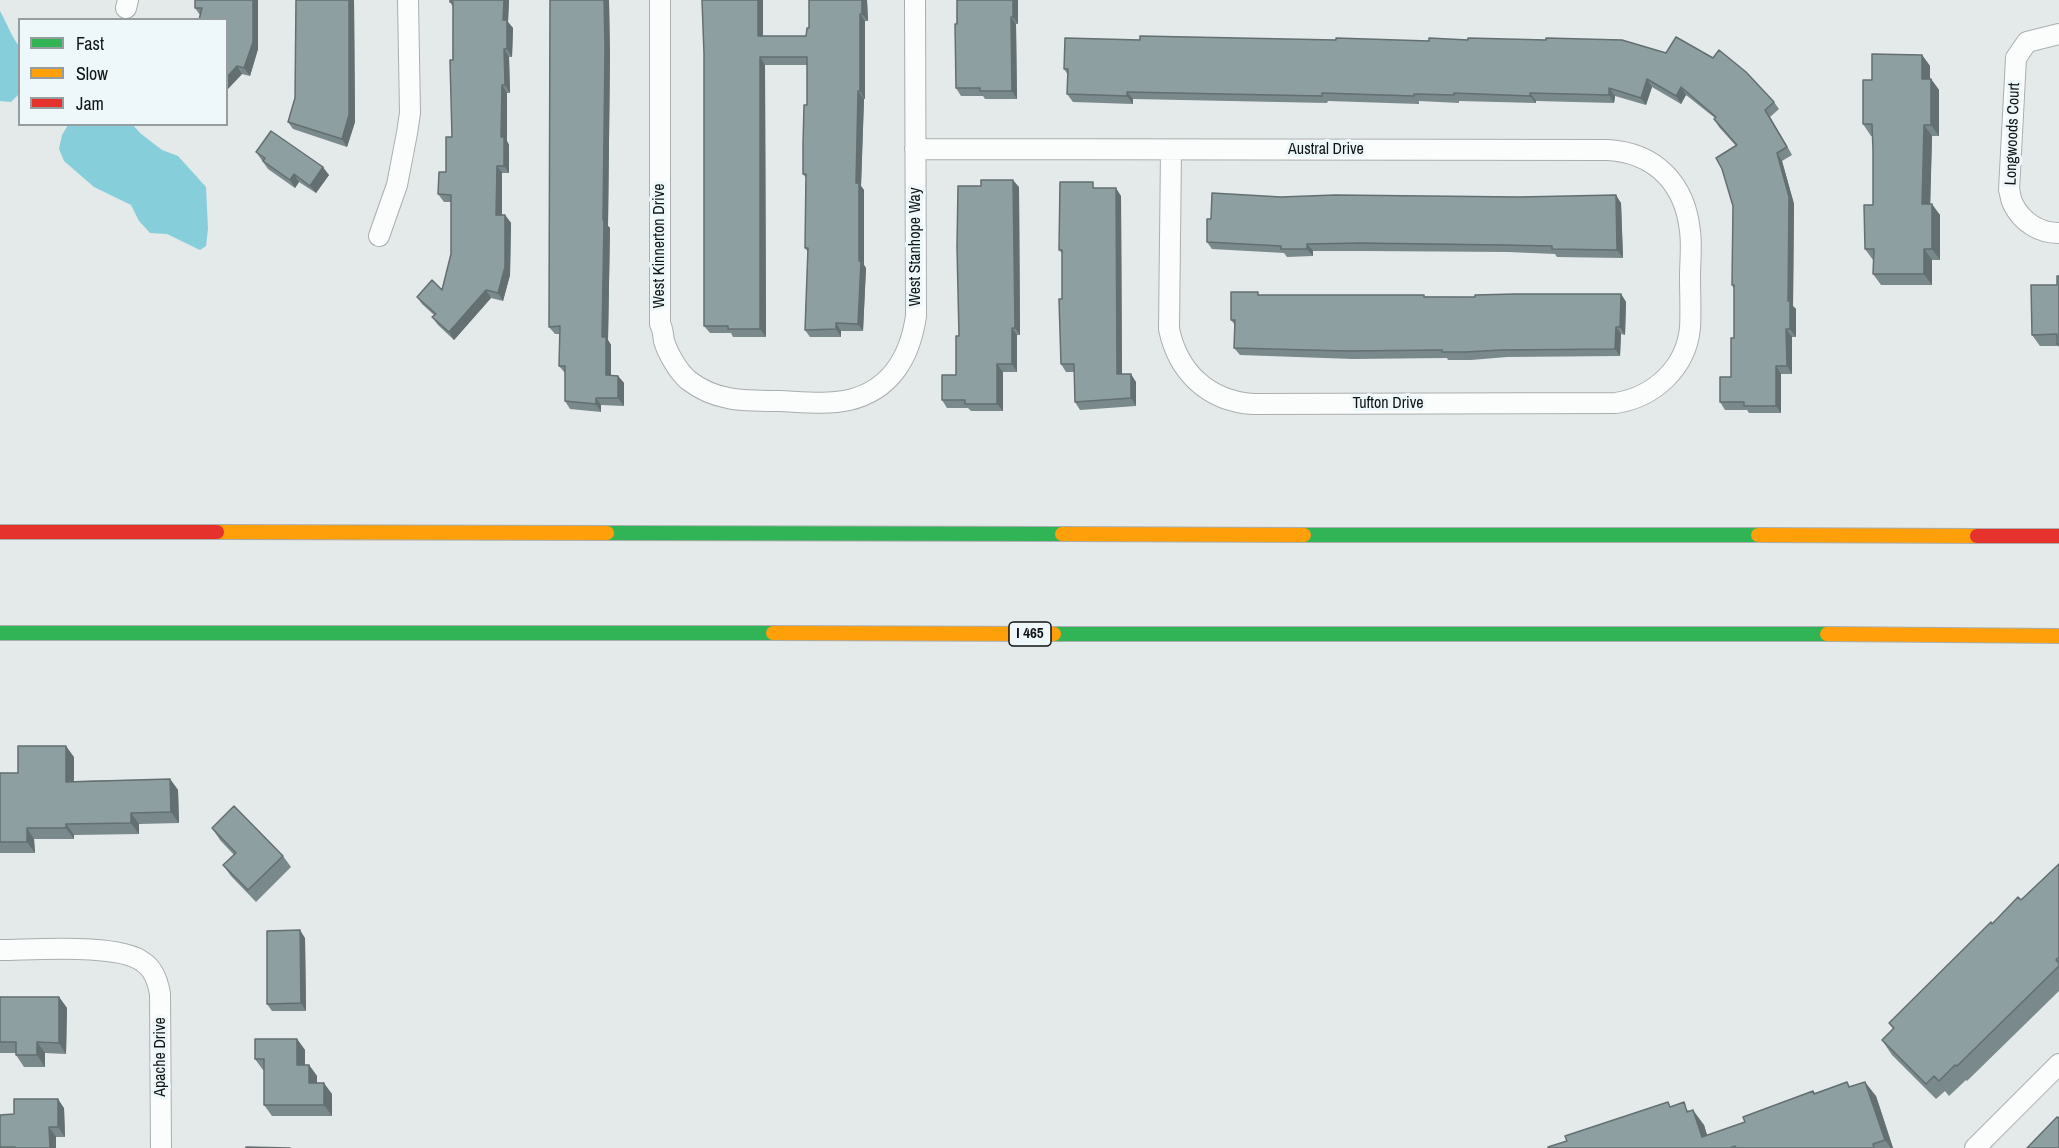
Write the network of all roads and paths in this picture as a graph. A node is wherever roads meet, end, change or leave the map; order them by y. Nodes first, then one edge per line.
1 (408, 0) edge
2 (660, 0) edge
3 (915, 0) edge
4 (2059, 34) edge
5 (915, 149) junction
6 (1170, 150) junction
7 (1691, 233) joint
8 (2059, 233) edge
9 (379, 236) dead end
10 (787, 402) joint
11 (0, 532) edge
12 (2059, 536) edge
13 (0, 633) edge
14 (2059, 636) edge
15 (0, 950) edge
16 (2059, 1064) edge
17 (161, 1148) edge
18 (1975, 1148) edge

1 - 9 street
2 - 10 street, West Kinnerton Drive
3 - 5 street, West Stanhope Way
4 - 8 street, Longwoods Court
5 - 6 street, Austral Drive
5 - 10 street, West Stanhope Way
6 - 7 street, Austral Drive
6 - 7 street, Tufton Drive
11 - 12 highway
13 - 14 highway, I 465
15 - 17 street, Apache Drive
16 - 18 street

